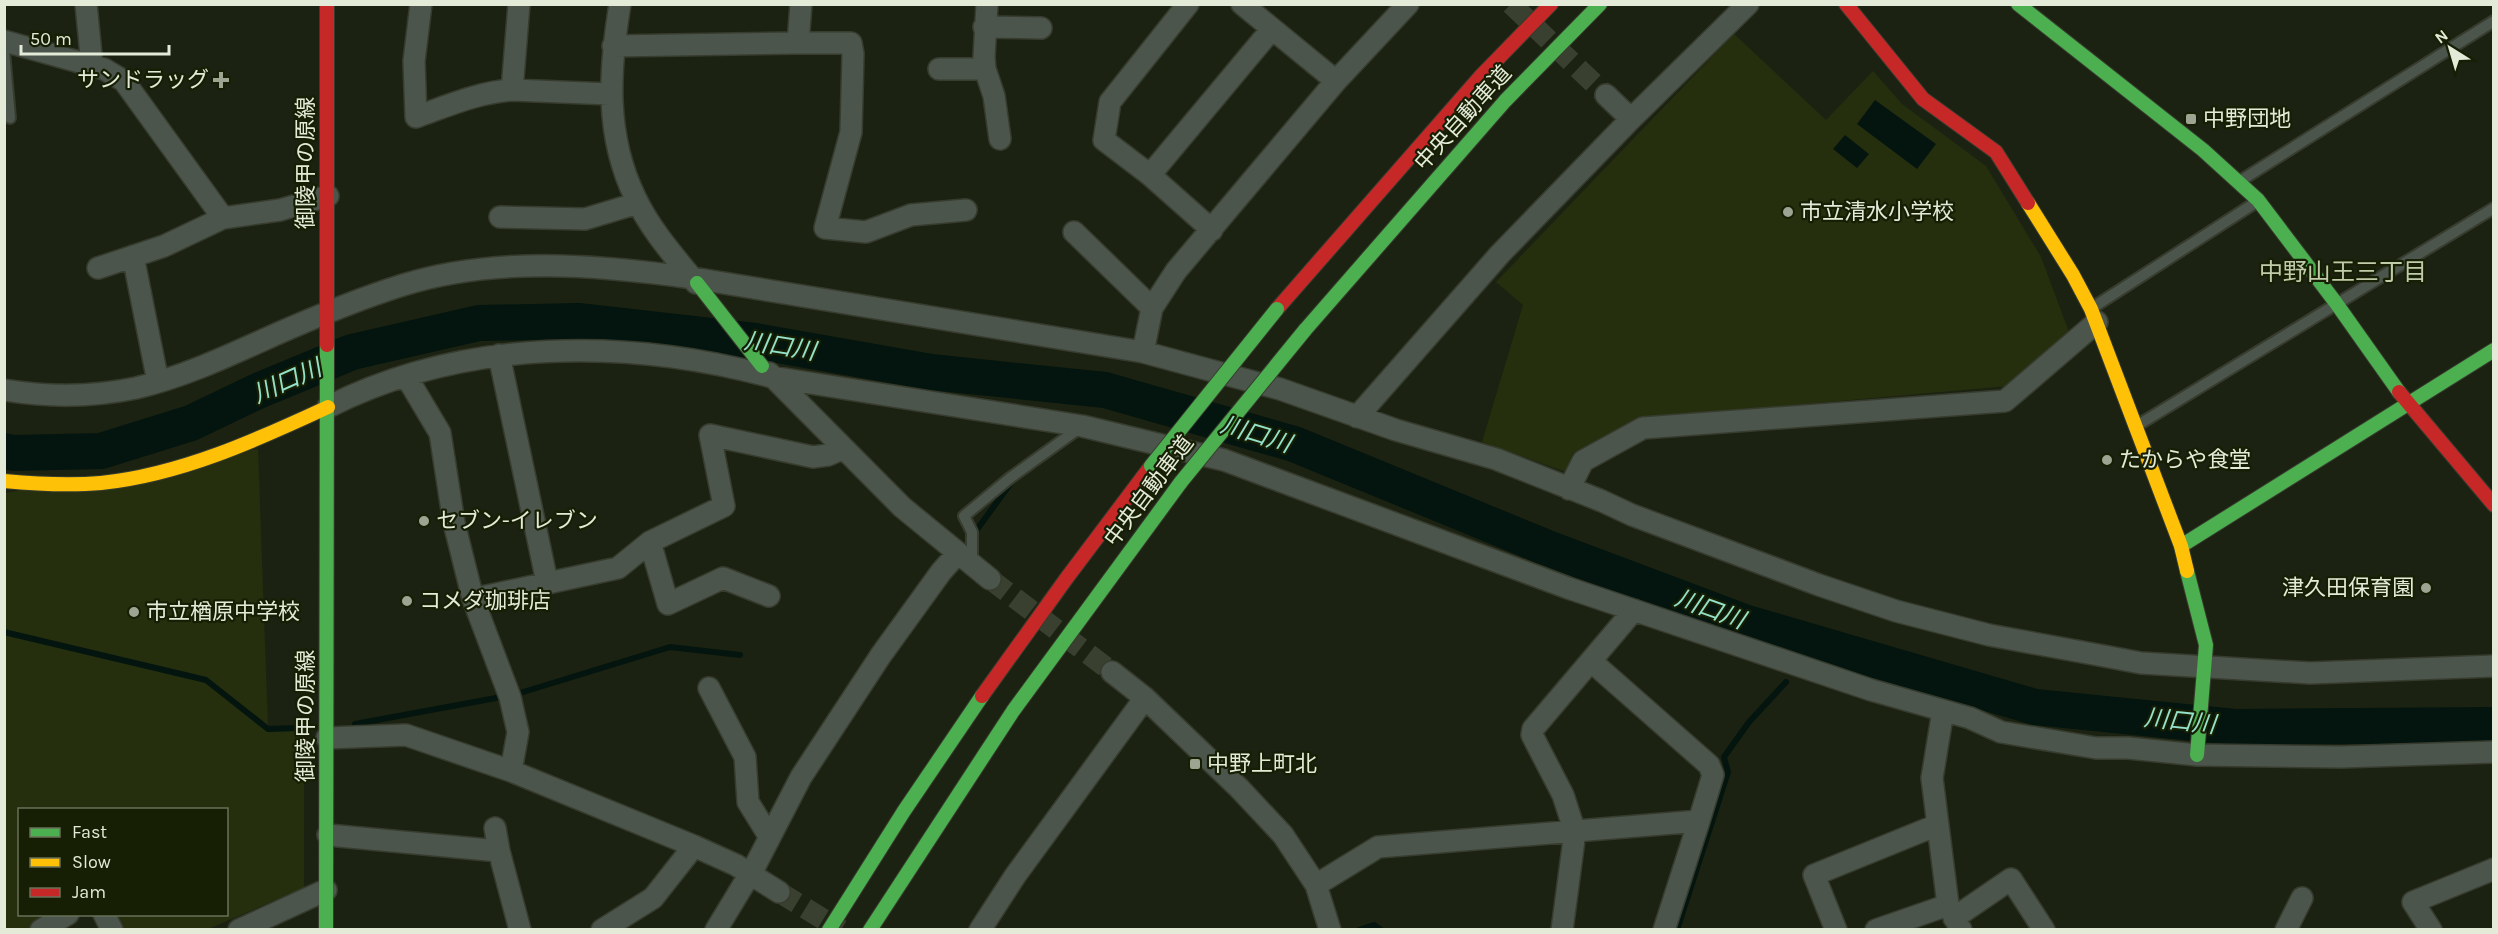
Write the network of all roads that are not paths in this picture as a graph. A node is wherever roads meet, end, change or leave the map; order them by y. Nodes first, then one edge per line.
1 (86, 4) edge
2 (327, 4) edge
3 (421, 4) edge
4 (519, 4) edge
5 (620, 4) edge
6 (801, 4) edge
7 (987, 4) edge
8 (1188, 4) edge
9 (1242, 4) edge
10 (1408, 4) edge
11 (1551, 4) edge
12 (1600, 4) edge
13 (1748, 4) edge
14 (1846, 4) edge
15 (2024, 7) edge
16 (2493, 21) edge
17 (984, 27) junction
18 (1041, 28) dead end
19 (1271, 30) junction
20 (4, 41) edge
21 (798, 43) junction
22 (613, 46) junction
23 (4, 51) edge
24 (92, 65) junction
25 (939, 69) dead end
26 (986, 69) junction
27 (1336, 81) junction
28 (512, 90) junction
29 (610, 94) junction
30 (1606, 95) tunnel mouth
31 (10, 118) dead end
32 (1631, 119) junction
33 (1000, 139) dead end
34 (1150, 175) junction
35 (2239, 181) junction
36 (328, 196) junction
37 (2258, 200) junction
38 (638, 203) junction
39 (2493, 208) edge
40 (966, 210) dead end
41 (500, 217) dead end
42 (223, 218) junction
43 (1212, 230) junction
44 (1074, 232) dead end
45 (133, 256) junction
46 (98, 268) dead end
47 (695, 281) junction
48 (2336, 303) junction
49 (1152, 308) junction
50 (2094, 316) junction
51 (327, 317) junction
52 (2493, 350) edge
53 (1143, 352) junction
54 (499, 355) junction
55 (767, 372) junction
56 (406, 376) junction
57 (158, 382) junction
58 (4, 390) edge
59 (328, 401) junction
60 (2408, 403) junction
61 (1357, 417) junction
62 (1082, 426) junction
63 (2135, 427) junction
64 (842, 449) junction
65 (4, 480) edge
66 (1569, 489) junction
67 (2493, 505) edge
68 (650, 542) junction
69 (2181, 546) junction
70 (964, 560) junction
71 (990, 579) tunnel mouth
72 (547, 582) junction
73 (769, 596) dead end
74 (473, 599) junction
75 (1634, 610) junction
76 (1592, 662) junction
77 (2493, 666) edge
78 (2203, 671) junction
79 (1112, 672) tunnel mouth
80 (709, 688) dead end
81 (1145, 698) junction
82 (1943, 711) junction
83 (327, 738) junction
84 (2197, 752) junction
85 (2493, 752) edge
86 (511, 771) junction
87 (1699, 821) junction
88 (1937, 825) junction
89 (495, 828) dead end
90 (1575, 832) junction
91 (328, 835) junction
92 (769, 836) junction
93 (694, 846) junction
94 (499, 851) junction
95 (2493, 869) edge
96 (750, 873) junction
97 (1316, 885) junction
98 (326, 890) junction
99 (778, 892) tunnel mouth
100 (2302, 898) dead end
101 (66, 916) edge
102 (105, 916) edge
103 (1954, 917) edge
104 (41, 930) edge
105 (112, 930) edge
106 (239, 930) edge
107 (326, 930) edge
108 (520, 930) edge
109 (602, 930) edge
110 (716, 930) edge
111 (829, 930) edge
112 (870, 930) edge
113 (980, 930) edge
114 (1330, 930) edge
115 (1562, 930) edge
116 (1664, 930) edge
117 (1836, 930) edge
118 (1876, 930) edge
119 (2044, 930) edge
120 (2286, 930) edge
121 (2431, 930) edge

1 - 24 street
2 - 36 main road, 御陵甲の原線
3 - 28 street
4 - 28 street
5 - 22 street
6 - 21 street
7 - 17 street
8 - 34 street
9 - 19 street
10 - 27 street
11 - 111 main road, 中央自動車道, bridge
12 - 112 main road, 中央自動車道, bridge
13 - 32 street
14 - 50 main road
15 - 35 main road
16 - 35 lane
17 - 18 street
17 - 26 street
19 - 27 street
19 - 34 street
20 - 24 street
21 - 22 street
21 - 40 street
22 - 29 street
23 - 31 lane
24 - 42 street
25 - 26 street
26 - 33 street
27 - 43 street
28 - 29 street
29 - 38 street
30 - 32 street
32 - 61 street
34 - 43 street
35 - 37 main road
36 - 42 street
36 - 51 main road, 御陵甲の原線
37 - 48 main road
37 - 50 lane
38 - 41 street
38 - 47 street
39 - 48 lane
42 - 45 street
43 - 49 street
44 - 49 street
45 - 46 street
45 - 57 street
47 - 51 street
47 - 53 street
47 - 55 main road
48 - 60 main road
48 - 63 lane
49 - 53 street
50 - 63 main road
50 - 66 street
51 - 57 street
51 - 59 main road, 御陵甲の原線
52 - 60 main road
53 - 61 street
54 - 55 street
54 - 56 street
54 - 72 street
55 - 62 street
55 - 64 street
56 - 59 street
56 - 74 street
57 - 58 street
59 - 65 main road
59 - 83 main road, 御陵甲の原線
60 - 67 main road
60 - 69 main road
61 - 66 street
62 - 70 lane
62 - 75 street
63 - 69 main road
64 - 68 street
64 - 70 street
66 - 78 street
68 - 72 street
68 - 73 street
69 - 78 main road
70 - 71 street
70 - 92 street
72 - 74 street
74 - 86 street
75 - 76 street
75 - 82 street
76 - 87 street
76 - 90 street
77 - 78 street
78 - 84 main road
79 - 81 street
80 - 92 street
81 - 97 street
81 - 113 street
82 - 84 street
82 - 88 street
83 - 86 street
83 - 91 main road, 御陵甲の原線
84 - 85 street
86 - 93 street
87 - 90 street
87 - 116 street
88 - 103 street
88 - 117 street
89 - 94 street
90 - 97 street
90 - 115 street
91 - 94 street
91 - 98 main road, 御陵甲の原線
92 - 96 street
93 - 96 street
93 - 109 street
94 - 108 street
95 - 121 street
96 - 99 street
96 - 110 street
97 - 114 street
98 - 106 street
98 - 107 main road, 御陵甲の原線
100 - 120 street
101 - 104 street
102 - 105 street
103 - 118 street
103 - 119 street

